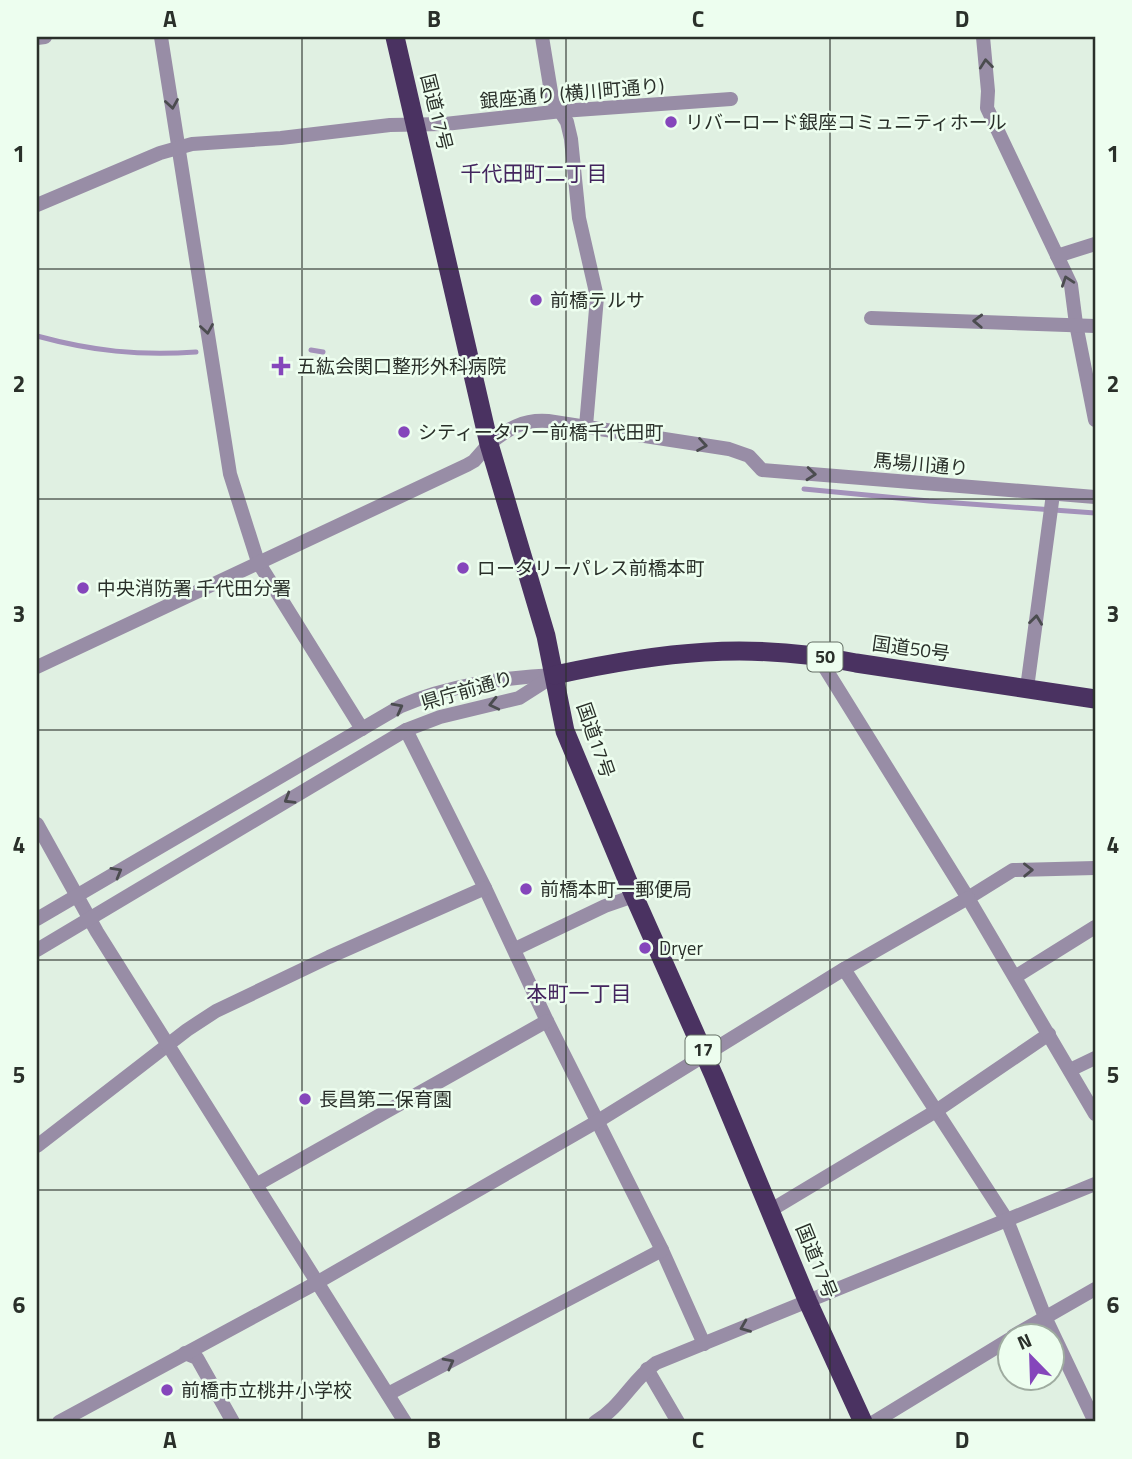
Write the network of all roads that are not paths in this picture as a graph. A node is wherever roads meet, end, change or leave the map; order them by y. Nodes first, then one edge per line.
1 (45, 37) edge
2 (161, 37) edge
3 (395, 37) edge
4 (542, 37) edge
5 (983, 37) edge
6 (37, 38) edge
7 (731, 99) dead end
8 (562, 111) junction
9 (416, 124) junction
10 (179, 146) junction
11 (37, 205) edge
12 (1095, 244) edge
13 (1057, 256) junction
14 (871, 318) dead end
15 (1076, 324) junction
16 (1095, 326) edge
17 (1095, 420) edge
18 (586, 426) junction
19 (489, 444) junction
20 (1095, 497) edge
21 (1051, 504) junction
22 (258, 562) junction
23 (817, 655) junction
24 (37, 667) edge
25 (555, 675) junction
26 (1027, 688) junction
27 (1095, 699) edge
28 (362, 729) junction
29 (406, 730) junction
30 (37, 824) edge
31 (1095, 868) edge
32 (485, 888) junction
33 (77, 895) junction
34 (634, 896) junction
35 (968, 898) junction
36 (37, 919) edge
37 (90, 920) junction
38 (1095, 927) edge
39 (515, 949) junction
40 (37, 950) edge
41 (844, 969) junction
42 (1014, 977) junction
43 (547, 1021) junction
44 (1049, 1034) junction
45 (169, 1044) junction
46 (706, 1056) junction
47 (1095, 1058) edge
48 (1070, 1070) junction
49 (936, 1111) junction
50 (1095, 1114) edge
51 (598, 1121) junction
52 (37, 1146) edge
53 (1095, 1184) edge
54 (256, 1185) junction
55 (771, 1210) junction
56 (1007, 1220) junction
57 (662, 1250) junction
58 (317, 1282) junction
59 (1095, 1289) edge
60 (808, 1302) junction
61 (1045, 1317) junction
62 (1037, 1322) edge
63 (704, 1344) junction
64 (996, 1347) edge
65 (185, 1353) junction
66 (647, 1369) junction
67 (388, 1394) junction
68 (59, 1422) edge
69 (233, 1422) edge
70 (405, 1422) edge
71 (596, 1422) edge
72 (678, 1422) edge
73 (863, 1422) edge
74 (874, 1422) edge
75 (1094, 1422) edge

1 - 6 street
2 -> 10 street
3 - 9 highway, 国道17号 / 17
4 - 8 street
13 -> 5 street
7 - 8 street, 銀座通り (横川町通り)
8 - 9 street, 銀座通り (横川町通り)
8 - 18 street
9 - 10 street, 銀座通り (横川町通り)
9 - 19 highway, 国道17号 / 17
10 - 11 street, 銀座通り (横川町通り)
10 -> 22 street
12 - 13 street
15 -> 13 street
15 -> 14 street
15 - 16 street
15 - 17 street
18 - 19 street, 馬場川通り
18 -> 21 street, 馬場川通り
19 - 22 street, 馬場川通り
19 - 25 highway, 国道17号 / 17
20 - 21 street, 馬場川通り
26 -> 21 street
22 - 24 street, 馬場川通り
22 - 28 street
23 - 25 highway, 国道50号 / 50
23 - 26 highway, 国道50号 / 50
23 - 35 street
28 -> 25 street, 県庁前通り
25 -> 29 street, 県庁前通り
25 - 34 highway, 国道17号 / 17
26 - 27 highway, 国道50号 / 50
33 -> 28 street, 県庁前通り
29 - 32 street
29 -> 37 street, 県庁前通り
30 - 33 street
35 -> 31 street
32 - 39 street
32 - 45 street
33 - 36 street, 県庁前通り
33 - 37 street
34 - 39 street
34 - 46 highway, 国道17号 / 17
35 - 41 street
35 - 42 street
37 - 40 street, 県庁前通り
37 - 45 street
38 - 42 street
39 - 43 street
41 - 46 street
41 - 49 street
42 - 44 street
43 - 51 street
43 - 54 street
44 - 48 street
44 - 49 street
45 - 52 street
45 - 54 street
46 - 51 street
46 - 55 highway, 国道17号 / 17
47 - 48 street
48 - 50 street
49 - 55 street
49 - 56 street
51 - 57 street
51 - 58 street
53 - 56 street
54 - 58 street
55 - 60 highway, 国道17号 / 17
56 - 60 street
56 - 61 street
57 - 63 street
67 -> 57 street
58 - 65 street
58 - 67 street
59 - 61 street
60 -> 63 street
60 - 73 highway, 国道17号 / 17
61 - 62 street
61 - 75 street
63 - 66 street
64 - 74 street
65 - 68 street
65 - 69 street
66 - 71 street
66 - 72 street
67 - 70 street

